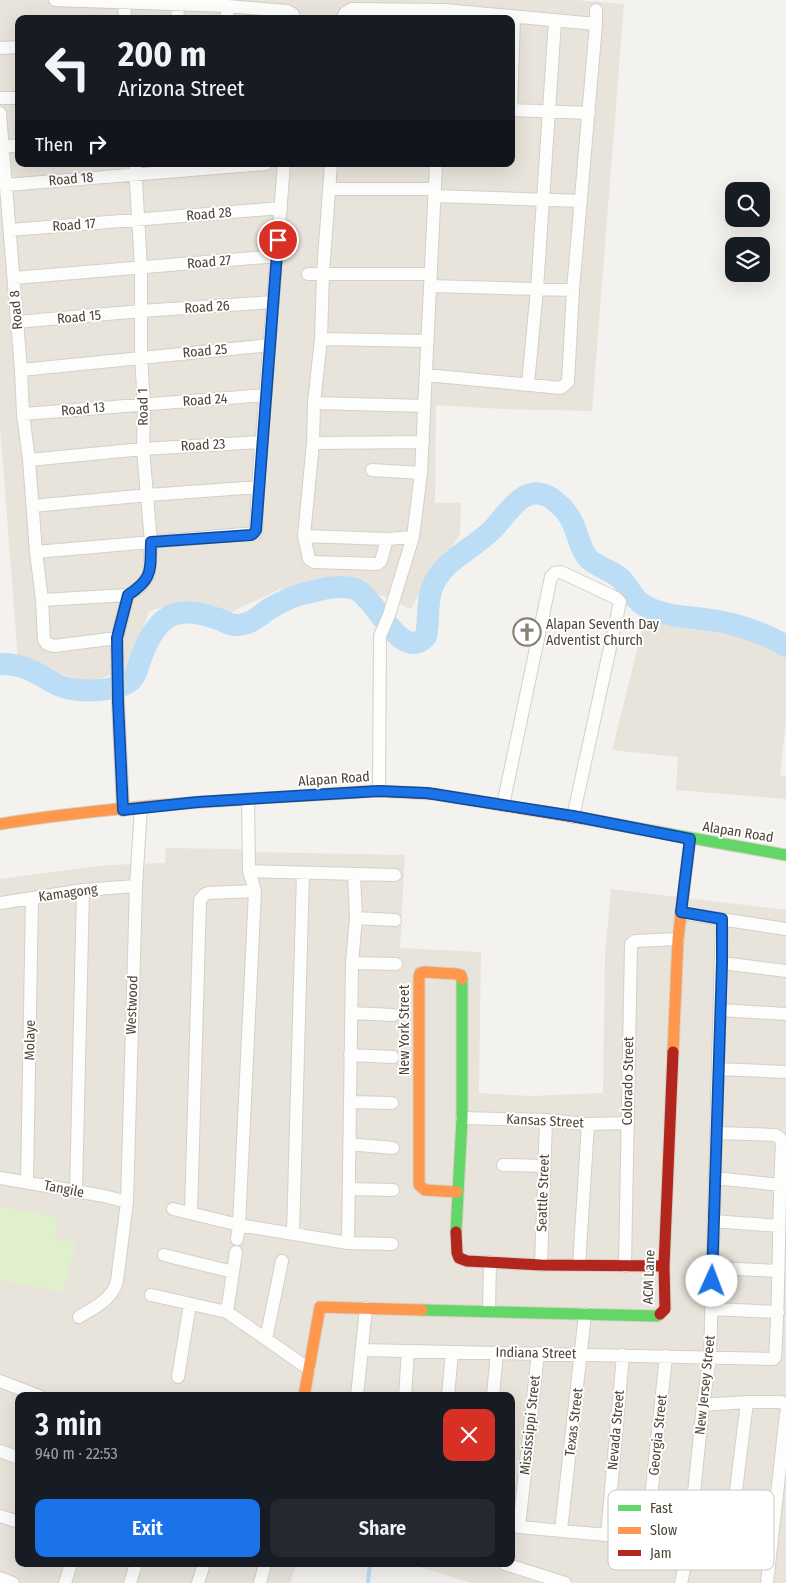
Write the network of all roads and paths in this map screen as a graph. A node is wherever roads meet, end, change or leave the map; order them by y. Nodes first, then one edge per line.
1 (55, 0) edge
2 (124, 2) junction
3 (177, 4) junction
4 (596, 10) dead end
5 (227, 12) edge
6 (443, 14) edge
7 (125, 15) edge
8 (178, 15) edge
9 (291, 15) edge
10 (344, 15) edge
11 (462, 15) edge
12 (515, 17) edge
13 (555, 21) junction
14 (596, 24) junction
15 (15, 47) edge
16 (0, 48) edge
17 (0, 98) edge
18 (15, 98) edge
19 (515, 110) edge
20 (548, 112) junction
21 (588, 113) junction
22 (0, 114) edge
23 (0, 122) edge
24 (15, 145) edge
25 (3, 146) junction
26 (168, 167) edge
27 (284, 167) edge
28 (331, 167) edge
29 (436, 167) edge
30 (136, 168) edge
31 (6, 185) junction
32 (329, 189) junction
33 (435, 192) junction
34 (543, 200) junction
35 (581, 201) junction
36 (281, 208) junction
37 (138, 220) junction
38 (10, 230) junction
39 (277, 256) junction
40 (141, 268) junction
41 (323, 273) junction
42 (308, 274) dead end
43 (14, 278) junction
44 (430, 280) junction
45 (537, 289) junction
46 (573, 290) junction
47 (273, 302) junction
48 (141, 311) junction
49 (17, 322) junction
50 (321, 339) junction
51 (427, 341) junction
52 (270, 345) junction
53 (141, 357) junction
54 (21, 370) junction
55 (426, 375) junction
56 (528, 384) junction
57 (266, 395) junction
58 (314, 403) junction
59 (144, 404) junction
60 (424, 406) junction
61 (23, 414) junction
62 (262, 442) junction
63 (423, 442) junction
64 (313, 443) junction
65 (143, 449) junction
66 (29, 460) junction
67 (372, 470) dead end
68 (421, 473) junction
69 (258, 487) junction
70 (148, 495) junction
71 (33, 506) junction
72 (304, 536) junction
73 (413, 537) junction
74 (386, 539) junction
75 (151, 542) junction
76 (36, 552) junction
77 (128, 595) junction
78 (42, 600) junction
79 (117, 638) junction
80 (379, 791) junction
81 (248, 799) junction
82 (503, 805) junction
83 (141, 808) junction
84 (123, 810) junction
85 (573, 816) junction
86 (0, 824) edge
87 (690, 839) junction
88 (786, 855) edge
89 (249, 871) junction
90 (303, 873) junction
91 (354, 874) junction
92 (395, 875) dead end
93 (136, 886) junction
94 (83, 890) junction
95 (255, 891) junction
96 (32, 898) junction
97 (0, 903) edge
98 (681, 912) junction
99 (356, 918) junction
100 (722, 919) junction
101 (395, 920) dead end
102 (786, 929) edge
103 (678, 940) junction
104 (352, 963) junction
105 (722, 963) junction
106 (396, 964) dead end
107 (786, 971) edge
108 (720, 1010) junction
109 (352, 1013) junction
110 (786, 1014) edge
111 (393, 1015) dead end
112 (350, 1055) junction
113 (392, 1058) dead end
114 (718, 1069) junction
115 (786, 1072) edge
116 (350, 1102) junction
117 (392, 1103) dead end
118 (462, 1118) junction
119 (546, 1120) junction
120 (628, 1123) junction
121 (588, 1124) junction
122 (717, 1133) junction
123 (349, 1144) junction
124 (393, 1148) dead end
125 (503, 1165) dead end
126 (544, 1166) junction
127 (0, 1178) edge
128 (715, 1178) junction
129 (27, 1182) junction
130 (780, 1185) junction
131 (349, 1189) junction
132 (393, 1190) dead end
133 (76, 1192) junction
134 (457, 1192) junction
135 (127, 1202) junction
136 (173, 1208) dead end
137 (191, 1213) junction
138 (713, 1221) junction
139 (239, 1225) junction
140 (779, 1226) junction
141 (293, 1234) junction
142 (237, 1239) dead end
143 (348, 1243) junction
144 (392, 1244) dead end
145 (236, 1252) dead end
146 (164, 1255) dead end
147 (282, 1261) dead end
148 (490, 1262) junction
149 (579, 1265) junction
150 (541, 1266) junction
151 (625, 1266) junction
152 (664, 1266) junction
153 (712, 1268) junction
154 (778, 1271) junction
155 (233, 1272) junction
156 (152, 1295) dead end
157 (190, 1304) junction
158 (366, 1308) junction
159 (711, 1308) junction
160 (488, 1311) junction
161 (227, 1312) junction
162 (778, 1312) junction
163 (585, 1314) junction
164 (79, 1316) dead end
165 (266, 1339) junction
166 (362, 1350) junction
167 (408, 1351) junction
168 (452, 1352) junction
169 (497, 1352) junction
170 (538, 1353) junction
171 (582, 1354) junction
172 (623, 1355) junction
173 (666, 1356) junction
174 (710, 1358) junction
175 (309, 1369) junction
176 (178, 1377) dead end
177 (0, 1380) edge
178 (29, 1392) edge
179 (305, 1392) edge
180 (357, 1392) edge
181 (405, 1392) edge
182 (448, 1392) edge
183 (493, 1392) edge
184 (748, 1402) junction
185 (703, 1405) junction
186 (786, 1407) edge
187 (786, 1414) edge
188 (0, 1451) edge
189 (15, 1457) edge
190 (611, 1490) edge
191 (652, 1490) edge
192 (694, 1490) edge
193 (736, 1490) edge
194 (0, 1516) edge
195 (774, 1520) edge
196 (15, 1521) edge
197 (608, 1524) edge
198 (515, 1526) edge
199 (561, 1530) junction
200 (607, 1535) joint
201 (70, 1567) edge
202 (135, 1567) edge
203 (203, 1567) edge
204 (264, 1567) edge
205 (514, 1567) edge
206 (684, 1570) edge
207 (768, 1570) edge
208 (0, 1578) edge
209 (13, 1583) edge
210 (65, 1583) edge
211 (130, 1583) edge
212 (198, 1583) edge
213 (260, 1583) edge
214 (565, 1583) edge
215 (681, 1583) edge
216 (767, 1583) edge

1 - 2 street
2 - 3 street
2 - 7 street
3 - 5 street
3 - 8 street
4 - 14 street
5 - 9 street
6 - 10 street
6 - 11 street
12 - 13 street
13 - 14 street
13 - 20 street
14 - 21 street
15 - 16 street
17 - 18 street
19 - 20 street
20 - 21 street
20 - 34 street
21 - 35 street
22 - 23 street, Road 8
23 - 25 street, Road 8
24 - 25 street
25 - 31 street, Road 8
26 - 30 street, Road 18
27 - 36 street
28 - 32 street
29 - 33 street
30 - 31 street, Road 18
30 - 37 street, Road 1
31 - 38 street, Road 8
32 - 33 street
32 - 41 street
33 - 34 street
33 - 44 street
34 - 35 street
34 - 45 street
35 - 46 street
36 - 37 street, Road 28
36 - 39 street
37 - 38 street, Road 17
37 - 40 street, Road 1
38 - 43 street, Road 8
39 - 40 street, Road 27
39 - 47 street
40 - 43 street, Road 27
40 - 48 street, Road 1
41 - 42 street
41 - 44 street
41 - 50 street
43 - 49 street, Road 8
44 - 45 street
44 - 51 street
45 - 46 street
45 - 56 street
46 - 56 street
47 - 48 street, Road 26
47 - 52 street
48 - 49 street, Road 15
48 - 53 street, Road 1
49 - 54 street, Road 8
50 - 51 street
50 - 58 street
51 - 55 street
52 - 53 street, Road 25
52 - 57 street
53 - 54 street, Road 25
53 - 59 street, Road 1
54 - 61 street, Road 8
55 - 56 street
55 - 60 street
57 - 59 street, Road 24
57 - 62 street
58 - 60 street
58 - 64 street
59 - 61 street, Road 13
59 - 65 street, Road 1
60 - 63 street
61 - 66 street, Road 8
62 - 65 street, Road 23
62 - 69 street
63 - 64 street
63 - 68 street
64 - 72 street
65 - 66 street, Road 23
65 - 70 street, Road 1
66 - 71 street, Road 8
67 - 68 street
68 - 73 street
69 - 70 street
69 - 75 street
70 - 71 street
70 - 75 street, Road 1
71 - 76 street, Road 8
72 - 74 street
72 - 74 street
73 - 74 street
73 - 80 street
75 - 76 street
75 - 77 street, Road 1
76 - 78 street, Road 8
77 - 78 street
77 - 79 street
78 - 79 street, Road 8
79 - 84 street
80 - 81 street, Alapan Road
80 - 82 street, Alapan Road
81 - 83 street, Alapan Road
81 - 89 street
82 - 85 street, Alapan Road
82 - 85 street
83 - 84 street, Alapan Road
83 - 93 street, Westwood
84 - 86 street, Alapan Road
85 - 87 street, Alapan Road
87 - 88 street, Alapan Road
87 - 98 street, ACM Lane
89 - 90 street
89 - 95 street
90 - 91 street
90 - 141 street
91 - 92 street
91 - 99 street
93 - 94 street, Kamagong
93 - 135 street, Westwood
94 - 96 street, Kamagong
94 - 133 street
95 - 137 street
95 - 139 street
96 - 97 street, Kamagong
96 - 129 street, Molaye
98 - 100 street
98 - 103 street, ACM Lane
99 - 101 street
99 - 104 street
100 - 102 street
100 - 105 street, New Jersey Street
103 - 120 street, Colorado Street
103 - 152 street, ACM Lane
104 - 106 street
104 - 109 street
105 - 107 street
105 - 108 street, New Jersey Street
108 - 110 street
108 - 114 street, New Jersey Street
109 - 111 street
109 - 112 street
112 - 113 street
112 - 116 street
114 - 115 street
114 - 122 street, New Jersey Street
116 - 117 street
116 - 123 street
118 - 119 street, Kansas Street
118 - 134 street, New York Street
118 - 134 street, New York Street
119 - 121 street, Kansas Street
119 - 126 street, Seattle Street
120 - 121 street, Kansas Street
120 - 151 street, Colorado Street
121 - 149 street
122 - 128 street, New Jersey Street
122 - 130 street
123 - 124 street
123 - 131 street
125 - 126 street
126 - 150 street, Seattle Street
127 - 129 street, Tangile
128 - 130 street
128 - 138 street, New Jersey Street
129 - 133 street, Tangile
130 - 140 street
131 - 132 street
131 - 143 street
133 - 135 street, Tangile
134 - 148 street, New York Street
135 - 164 street, Westwood
136 - 137 street
137 - 139 street
138 - 140 street
138 - 153 street, New Jersey Street
139 - 141 street
139 - 142 street
140 - 154 street
141 - 143 street
143 - 144 street
145 - 155 street
146 - 155 street
147 - 165 street
148 - 150 street
148 - 160 street
149 - 150 street
149 - 151 street
151 - 152 street
152 - 163 street, ACM Lane
153 - 154 street
153 - 159 street, New Jersey Street
154 - 162 street
155 - 161 street
156 - 157 street
157 - 161 street
157 - 176 street
158 - 160 street, ACM Lane
158 - 166 street
158 - 175 street, ACM Lane
159 - 162 street
159 - 174 street, New Jersey Street
160 - 163 street, ACM Lane
161 - 165 street
162 - 174 street, Indiana Street
163 - 171 street, Texas Street
165 - 175 street
166 - 167 street, Indiana Street
166 - 180 street
167 - 168 street, Indiana Street
167 - 181 street
168 - 169 street, Indiana Street
168 - 182 street
169 - 170 street, Indiana Street
169 - 183 street
170 - 171 street, Indiana Street
170 - 198 street, Mississippi Street
171 - 172 street, Indiana Street
171 - 199 street, Texas Street
172 - 173 street, Indiana Street
172 - 190 street, Nevada Street
173 - 174 street, Indiana Street
173 - 191 street, Georgia Street
174 - 185 street, New Jersey Street
175 - 179 street, ACM Lane
177 - 178 street
184 - 185 street
184 - 186 street
184 - 193 street
185 - 192 street, New Jersey Street
187 - 195 street
188 - 189 street
194 - 196 street
197 - 200 street, Nevada Street
198 - 199 street
199 - 200 street
201 - 210 street
202 - 211 street
203 - 212 street
204 - 213 street
205 - 214 street
206 - 215 street, New Jersey Street
207 - 216 street
208 - 209 street

